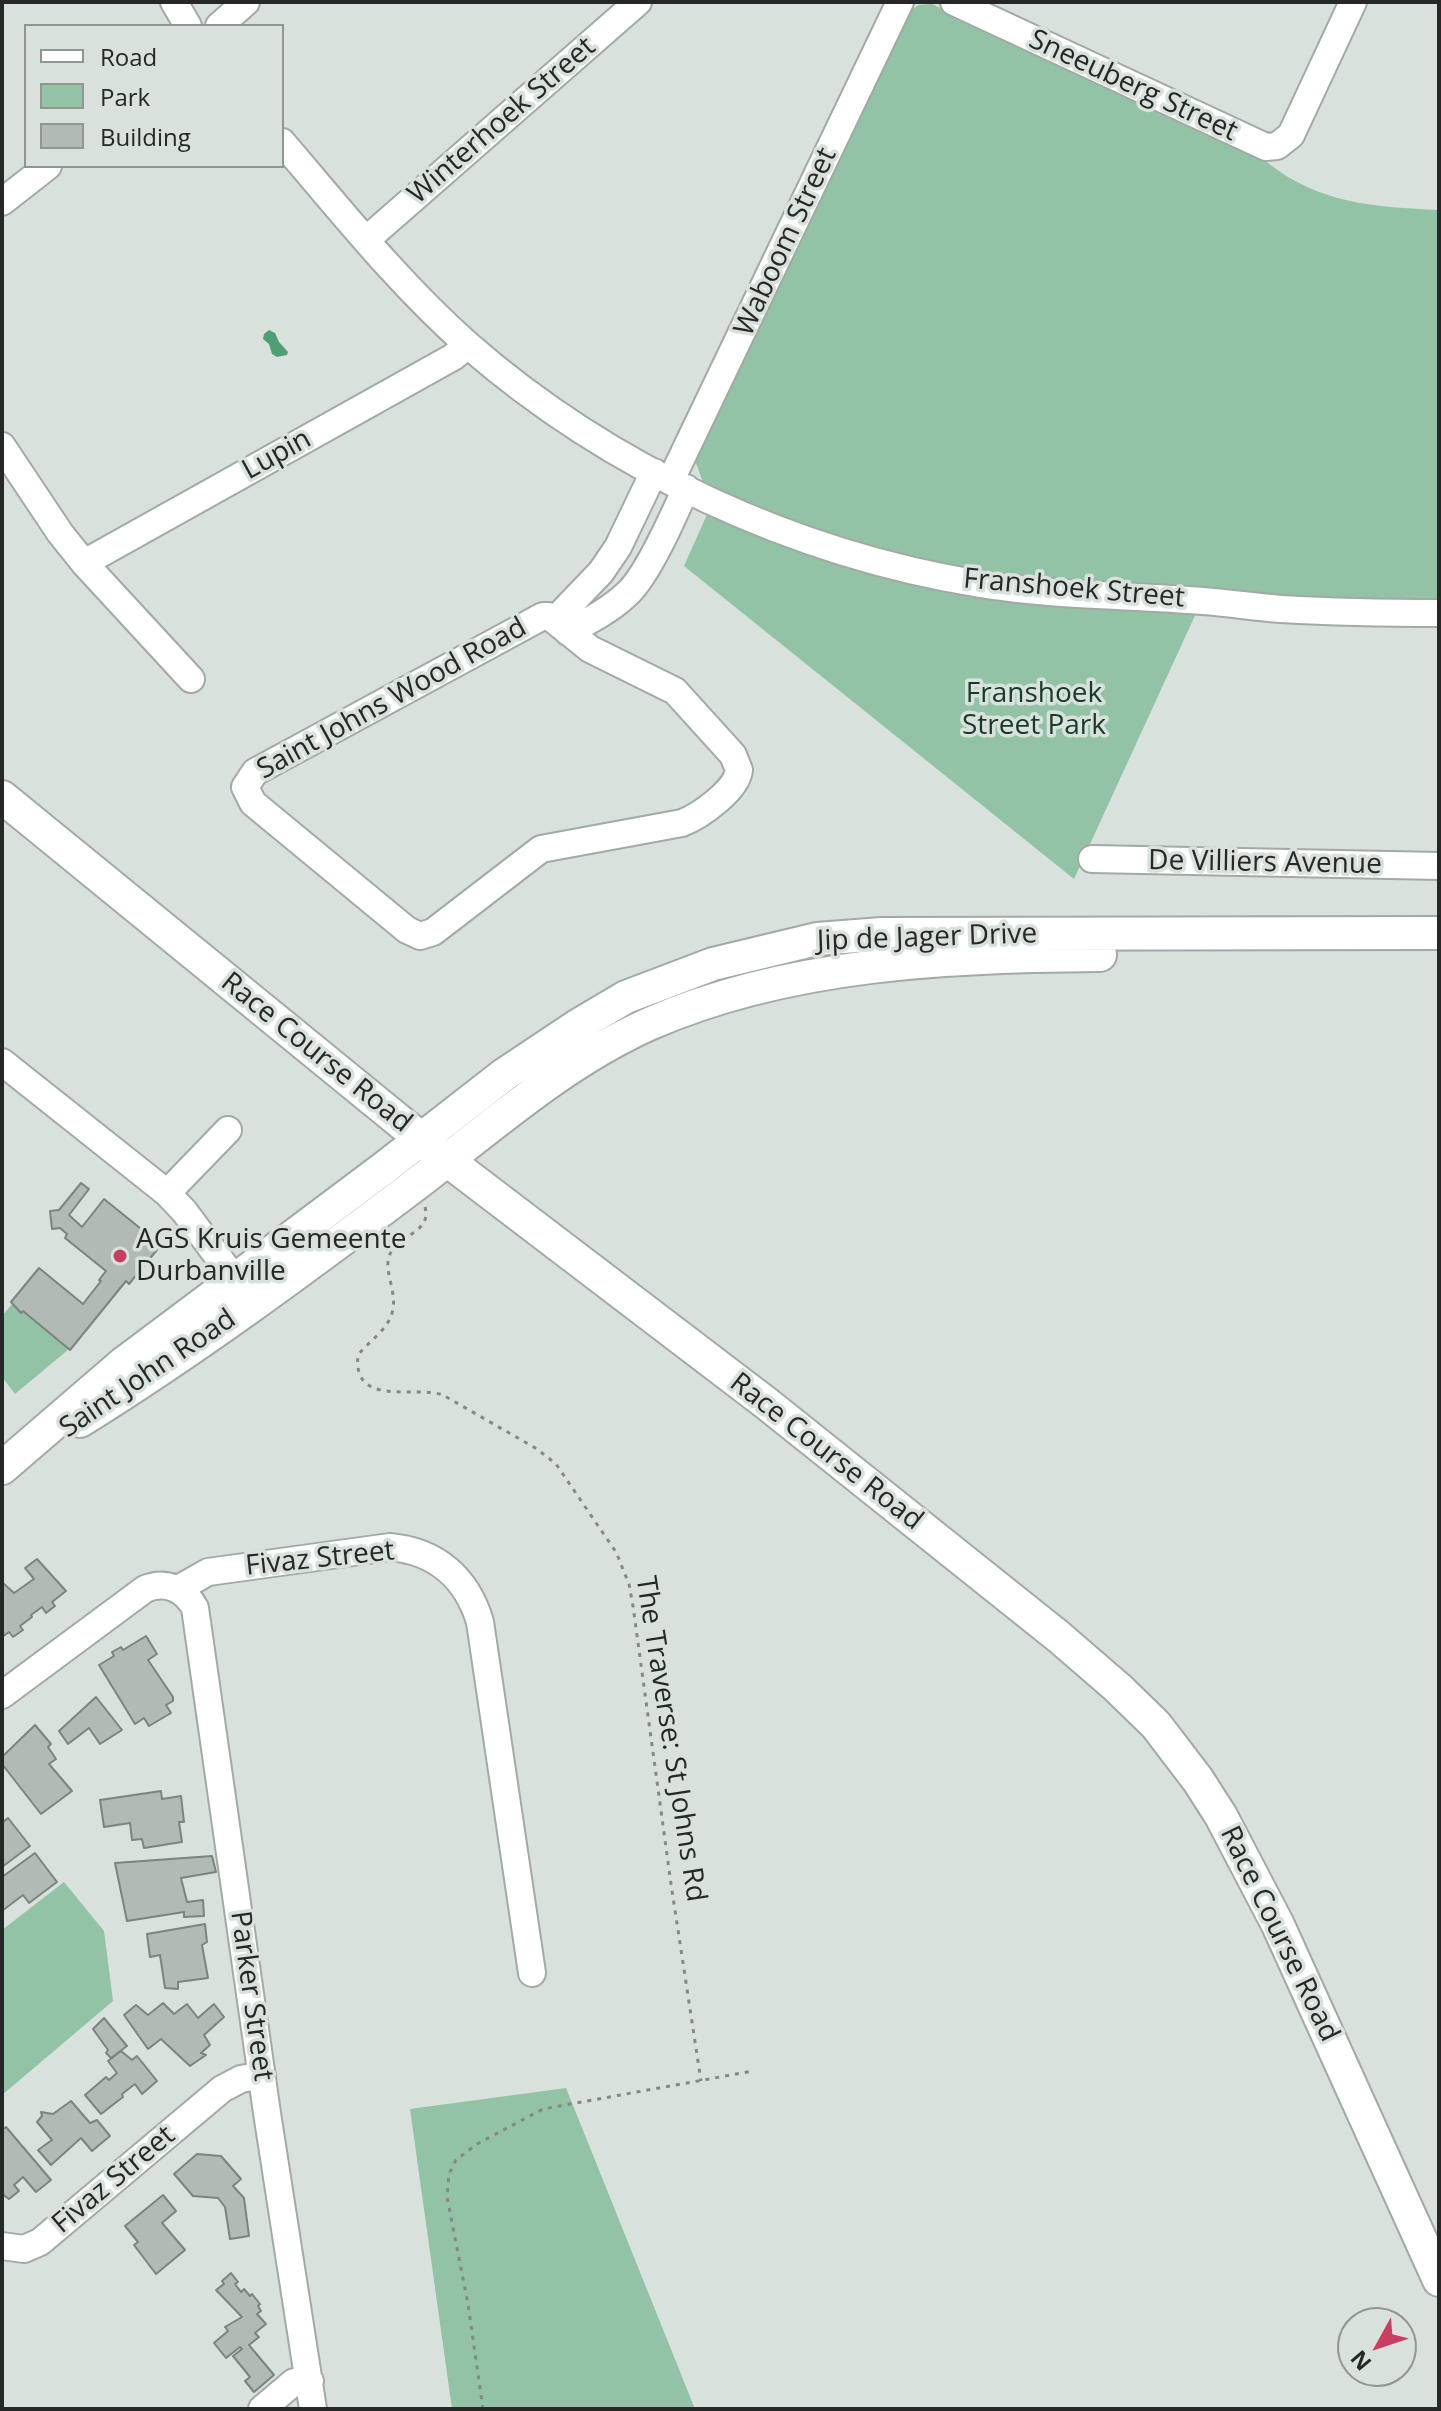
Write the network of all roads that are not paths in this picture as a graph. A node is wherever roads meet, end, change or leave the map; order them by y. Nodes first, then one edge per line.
1 (174, 2) edge
2 (246, 2) edge
3 (638, 2) edge
4 (900, 2) edge
5 (954, 2) edge
6 (1353, 2) edge
7 (187, 24) edge
8 (221, 24) edge
9 (284, 144) edge
10 (45, 168) edge
11 (2, 202) edge
12 (366, 240) junction
13 (468, 345) junction
14 (2, 446) edge
15 (670, 480) junction
16 (84, 563) junction
17 (1439, 613) edge
18 (562, 626) junction
19 (191, 679) dead end
20 (2, 797) edge
21 (1092, 859) dead end
22 (1439, 866) edge
23 (1439, 933) edge
24 (1439, 952) edge
25 (2, 1062) edge
26 (228, 1130) dead end
27 (422, 1140) junction
28 (447, 1160) junction
29 (167, 1193) junction
30 (236, 1281) junction
31 (2, 1469) edge
32 (178, 1589) junction
33 (2, 1695) edge
34 (532, 1973) dead end
35 (262, 2075) junction
36 (2, 2246) edge
37 (1439, 2280) edge
38 (310, 2381) junction
39 (262, 2409) edge
40 (313, 2409) edge

1 - 7 street
2 - 8 street
3 - 12 street, Winterhoek Street
4 - 15 street, Waboom Street
5 - 6 street, Sneeuberg Street
9 - 12 street, Franshoek Street
10 - 11 street
12 - 13 street, Franshoek Street
13 - 15 street, Franshoek Street
13 - 16 street, Lupin
14 - 16 street
15 - 17 street, Franshoek Street
15 - 18 street
15 - 18 street
16 - 19 street
18 - 18 street, Saint Johns Wood Road
20 - 27 main road, Race Course Road
21 - 22 street, De Villiers Avenue
23 - 27 main road, Jip de Jager Drive
24 - 28 main road, Jip de Jager Drive
25 - 29 street
26 - 29 street
27 - 28 main road, Race Course Road
27 - 30 main road, Saint John Road
28 - 31 main road, Saint John Road
28 - 37 main road, Race Course Road
29 - 30 street
30 - 31 main road, Saint John Road
32 - 33 street, Fivaz Street
32 - 34 street, Fivaz Street
32 - 35 street, Parker Street
35 - 36 street, Fivaz Street
35 - 38 street, Parker Street
38 - 39 street
38 - 40 street, Parker Street

